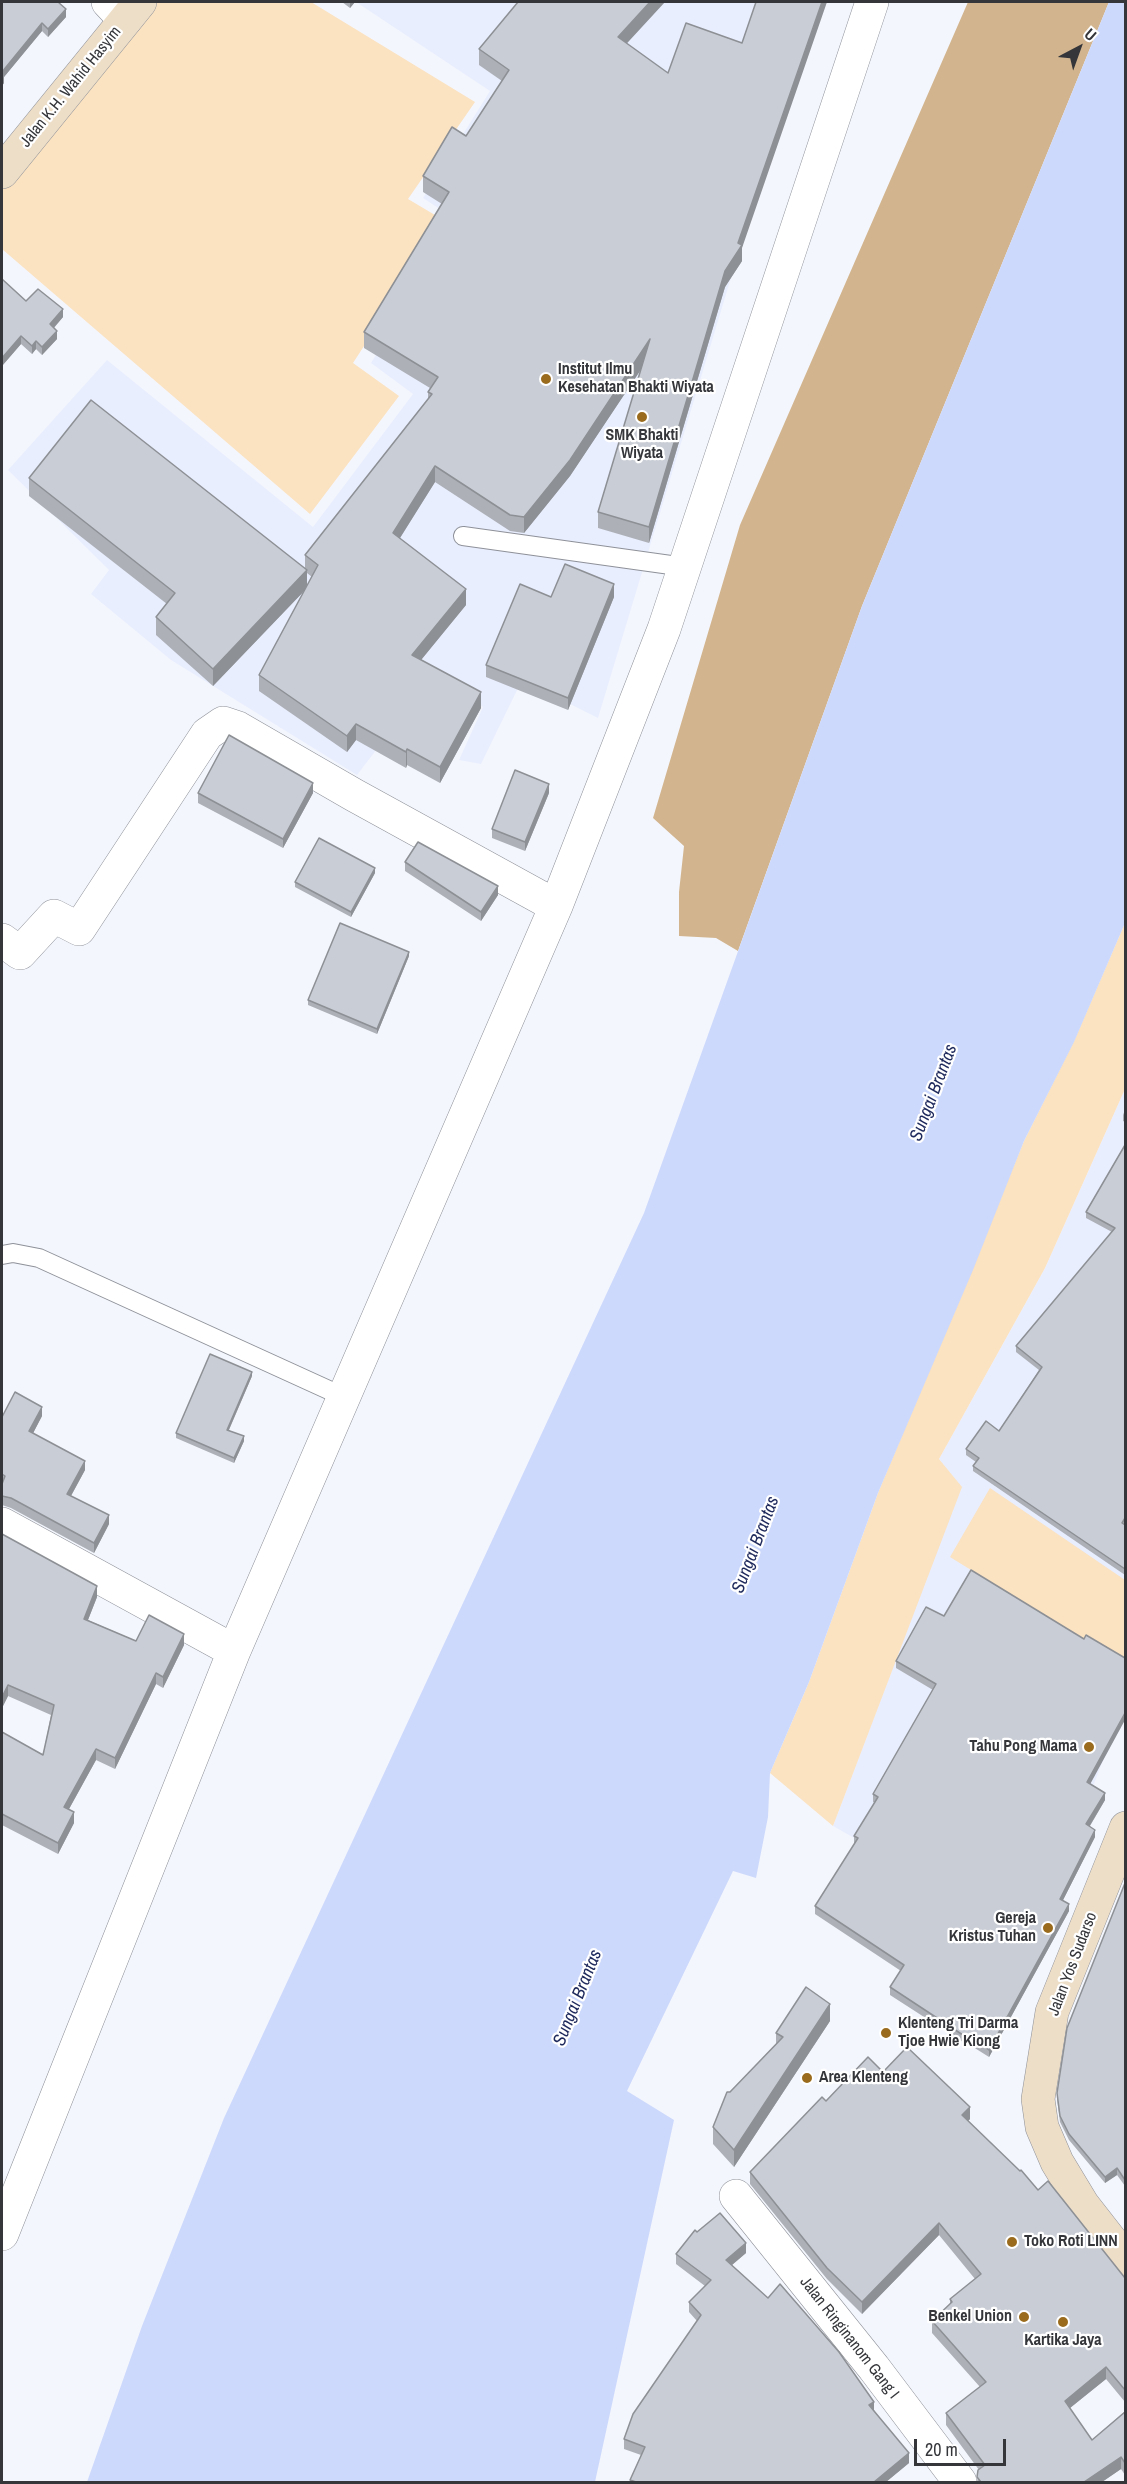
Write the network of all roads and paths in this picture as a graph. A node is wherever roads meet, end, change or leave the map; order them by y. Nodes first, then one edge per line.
1 (872, 2) edge
2 (124, 8) edge
3 (2, 172) edge
4 (463, 536) dead end
5 (684, 567) junction
6 (556, 906) junction
7 (2, 940) edge
8 (2, 1255) edge
9 (344, 1397) junction
10 (2, 1524) edge
11 (234, 1651) junction
12 (1125, 1827) edge
13 (11, 2183) edge
14 (736, 2196) dead end
15 (2, 2234) edge
16 (1125, 2260) edge
17 (960, 2482) edge

1 - 5 street
2 - 3 main road, Jalan K.H. Wahid Hasyim
4 - 5 lane
5 - 6 street
6 - 7 street
6 - 9 street
8 - 9 lane
9 - 11 street
10 - 11 street
11 - 13 street
12 - 16 main road, Jalan Yos Sudarso
13 - 15 street
14 - 17 street, Jalan Ringinanom Gang I

